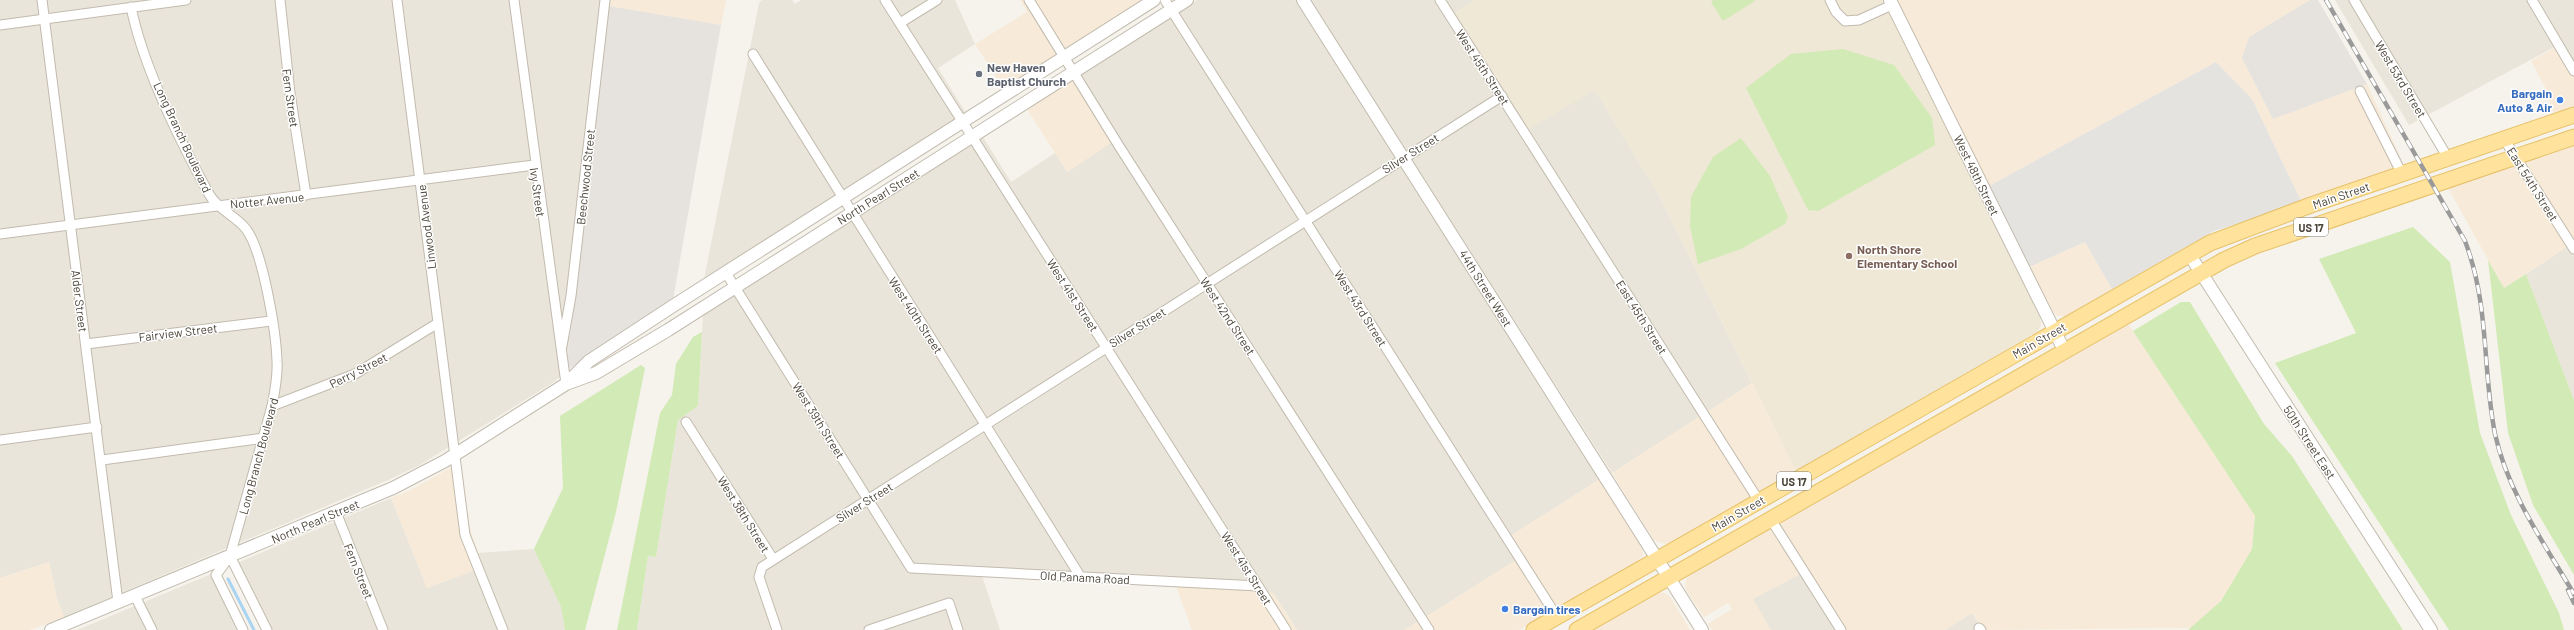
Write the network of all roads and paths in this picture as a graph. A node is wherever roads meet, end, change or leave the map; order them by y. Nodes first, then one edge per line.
1 (42, 0) edge
2 (186, 0) edge
3 (280, 0) edge
4 (397, 0) edge
5 (514, 0) edge
6 (604, 0) edge
7 (885, 0) edge
8 (937, 0) edge
9 (1029, 0) edge
10 (1154, 0) edge
11 (1187, 0) edge
12 (1303, 0) edge
13 (1440, 0) edge
14 (1830, 0) edge
15 (2354, 0) edge
16 (2532, 0) edge
17 (163, 1) edge
18 (1891, 2) edge
19 (1168, 5) edge
20 (131, 7) junction
21 (45, 19) junction
22 (900, 23) junction
23 (0, 25) edge
24 (753, 54) dead end
25 (1065, 57) junction
26 (2574, 71) edge
27 (1074, 72) junction
28 (2360, 91) dead end
29 (1502, 96) junction
30 (2574, 115) edge
31 (963, 122) junction
32 (1525, 133) joint
33 (972, 137) junction
34 (2574, 137) edge
35 (2504, 139) junction
36 (1403, 157) junction
37 (2516, 157) junction
38 (2448, 158) junction
39 (534, 165) junction
40 (2402, 174) junction
41 (420, 180) junction
42 (306, 195) junction
43 (842, 198) junction
44 (219, 205) junction
45 (852, 213) junction
46 (1305, 220) junction
47 (71, 225) junction
48 (0, 234) edge
49 (2574, 249) edge
50 (2189, 254) junction
51 (726, 272) junction
52 (2200, 272) junction
53 (1207, 283) junction
54 (735, 287) junction
55 (271, 321) junction
56 (438, 323) junction
57 (2054, 332) junction
58 (86, 344) junction
59 (1106, 347) junction
60 (2064, 350) junction
61 (560, 353) junction
62 (566, 384) junction
63 (272, 406) junction
64 (686, 422) dead end
65 (986, 424) junction
66 (97, 427) junction
67 (264, 438) junction
68 (0, 440) edge
69 (455, 455) junction
70 (102, 460) junction
71 (869, 499) junction
72 (1759, 501) junction
73 (336, 512) junction
74 (1770, 518) junction
75 (230, 556) junction
76 (773, 559) junction
77 (1658, 560) junction
78 (911, 568) joint
79 (1080, 576) junction
80 (1668, 577) junction
81 (1258, 586) junction
82 (135, 596) junction
83 (118, 602) junction
84 (1557, 617) junction
85 (51, 630) edge
86 (152, 630) edge
87 (243, 630) edge
88 (267, 630) edge
89 (383, 630) edge
90 (503, 630) edge
91 (777, 630) edge
92 (869, 630) edge
93 (958, 630) edge
94 (1286, 630) edge
95 (1429, 630) edge
96 (1534, 630) edge
97 (1577, 630) edge
98 (1702, 630) edge
99 (1841, 630) edge
100 (2431, 630) edge

1 - 21 street, Alder Street
2 - 17 street
3 - 42 street, Fern Street
4 - 41 street, Linwood Avenue
5 - 39 street, Ivy Street
6 - 61 street, Beechwood Street
7 - 22 street, West 41st Street
8 - 22 street
9 - 25 street, West 42nd Street
10 - 25 street, North Pearl Street
11 - 19 street, North Pearl Street
12 - 36 street, 44th Street West
13 - 29 street, West 45th Street
14 - 18 street
15 - 38 street, West 53rd Street
16 - 26 street
17 - 20 street
18 - 57 street, West 48th Street
19 - 27 street, North Pearl Street
19 - 46 street, West 43rd Street
20 - 21 street
20 - 44 street, Long Branch Boulevard
21 - 23 street
21 - 47 street, Alder Street
22 - 31 street, West 41st Street
24 - 43 street, West 40th Street
25 - 27 street, West 42nd Street
25 - 31 street, North Pearl Street
27 - 33 street, North Pearl Street
27 - 53 street, West 42nd Street
28 - 40 street
29 - 32 street, West 45th Street
29 - 36 street, Silver Street
30 - 35 main road, Main Street / US 17
31 - 33 street, West 41st Street
31 - 43 street, North Pearl Street
32 - 72 street, East 45th Street
33 - 45 street, North Pearl Street
33 - 59 street, West 41st Street
34 - 37 main road, Main Street / US 17
35 - 37 street, East 54th Street
35 - 38 main road, Main Street / US 17
36 - 46 street, Silver Street
36 - 77 street, 44th Street West
37 - 49 street, East 54th Street
37 - 52 main road, Main Street / US 17
38 - 40 main road, Main Street / US 17
39 - 41 street, Notter Avenue
39 - 61 street, Ivy Street
40 - 50 main road, Main Street / US 17
41 - 42 street, Notter Avenue
41 - 56 street, Linwood Avenue
42 - 44 street, Notter Avenue
43 - 45 street, West 40th Street
43 - 51 street, North Pearl Street
44 - 47 street, Notter Avenue
44 - 55 street, Long Branch Boulevard
45 - 54 street, North Pearl Street
45 - 65 street, West 40th Street
46 - 53 street, Silver Street
46 - 84 street, West 43rd Street
47 - 48 street, Notter Avenue
47 - 58 street, Alder Street
50 - 52 street, 50th Street East
50 - 57 main road, Main Street / US 17
51 - 54 street, West 39th Street
51 - 62 street, North Pearl Street
52 - 60 main road, Main Street / US 17
52 - 100 street, 50th Street East
53 - 59 street, Silver Street
53 - 95 street, West 42nd Street
54 - 62 street, North Pearl Street
54 - 71 street, West 39th Street
55 - 58 street, Fairview Street
55 - 63 street, Long Branch Boulevard
56 - 63 street, Perry Street
56 - 69 street, Linwood Avenue
57 - 60 street, West 48th Street
57 - 72 main road, Main Street / US 17
58 - 66 street, Alder Street
59 - 65 street, Silver Street
59 - 81 street, West 41st Street
60 - 74 main road, Main Street / US 17
61 - 62 street, Ivy Street
62 - 69 street, North Pearl Street
63 - 67 street, Long Branch Boulevard
64 - 76 street, West 38th Street
65 - 71 street, Silver Street
65 - 79 street, West 40th Street
66 - 68 street
66 - 70 street, Alder Street
67 - 70 street
67 - 75 street, Long Branch Boulevard
69 - 73 street, North Pearl Street
69 - 90 street, Linwood Avenue
70 - 83 street, Alder Street
71 - 76 street, Silver Street
71 - 78 street, West 39th Street
72 - 77 main road, Main Street / US 17
73 - 75 street, North Pearl Street
73 - 89 street, Fern Street
74 - 80 main road, Main Street / US 17
74 - 99 street
75 - 82 street, North Pearl Street
75 - 87 street, Long Branch Boulevard
75 - 88 street
76 - 91 street, West 38th Street
77 - 80 street, 44th Street West
77 - 84 main road, Main Street / US 17
78 - 79 street, Old Panama Road
79 - 81 street, Old Panama Road
80 - 97 main road, Main Street / US 17
80 - 98 street, 44th Street West
81 - 94 street, West 41st Street
82 - 83 street, North Pearl Street
82 - 86 street
83 - 85 street, North Pearl Street
84 - 96 main road, Main Street / US 17
92 - 93 street

